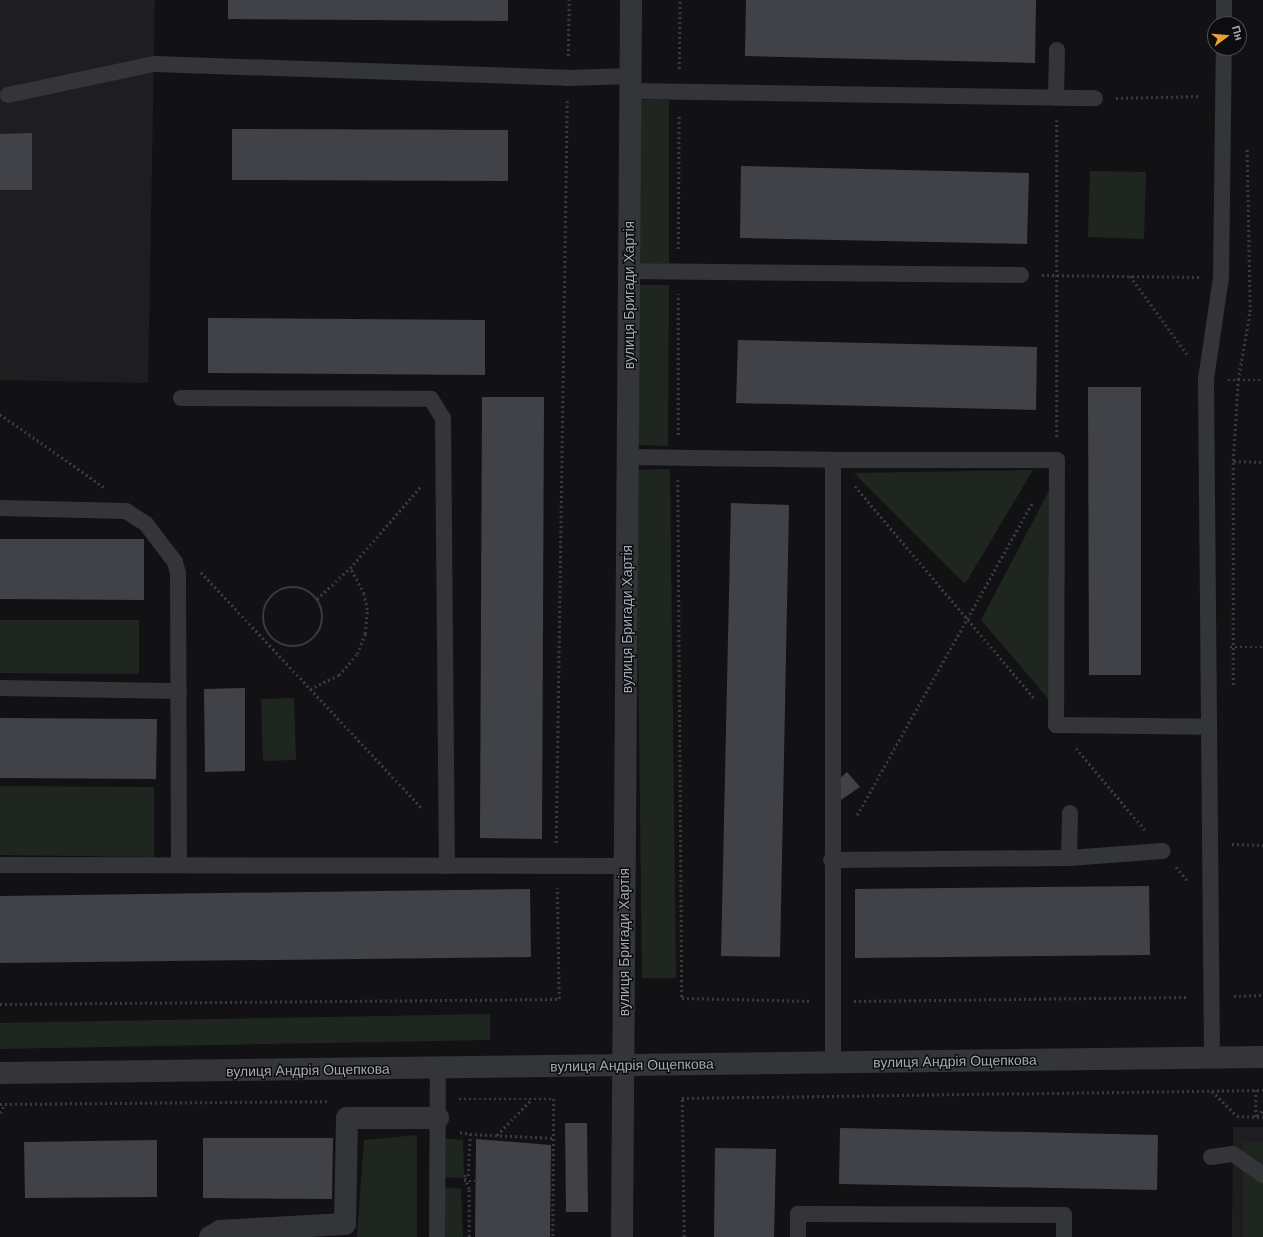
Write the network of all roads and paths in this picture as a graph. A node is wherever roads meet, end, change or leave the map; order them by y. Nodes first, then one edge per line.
1 (569, 0) edge
2 (631, 0) edge
3 (680, 0) edge
4 (1224, 0) edge
5 (1224, 16) edge
6 (1057, 50) dead end
7 (1224, 56) edge
8 (567, 78) junction
9 (630, 84) junction
10 (679, 92) junction
11 (8, 95) dead end
12 (1223, 96) junction
13 (1056, 98) junction
14 (1095, 98) joint
15 (1247, 142) dead end
16 (629, 271) junction
17 (678, 272) junction
18 (1021, 275) joint
19 (1059, 275) junction
20 (1130, 276) junction
21 (1221, 278) junction
22 (1206, 379) junction
23 (1238, 380) junction
24 (1263, 380) edge
25 (181, 398) dead end
26 (0, 414) edge
27 (628, 457) junction
28 (677, 458) junction
29 (443, 460) junction
30 (833, 460) junction
31 (1057, 460) junction
32 (1206, 461) junction
33 (1234, 461) junction
34 (1263, 462) edge
35 (111, 492) dead end
36 (1038, 495) dead end
37 (0, 508) edge
38 (197, 568) dead end
39 (350, 568) junction
40 (317, 599) junction
41 (967, 619) junction
42 (270, 636) junction
43 (266, 641) junction
44 (1235, 647) junction
45 (1263, 647) edge
46 (1208, 648) junction
47 (0, 688) edge
48 (310, 689) junction
49 (179, 691) junction
50 (1233, 694) dead end
51 (1056, 725) junction
52 (1209, 727) junction
53 (1070, 813) dead end
54 (854, 818) dead end
55 (447, 834) junction
56 (1210, 843) junction
57 (1263, 845) edge
58 (1162, 851) junction
59 (1069, 858) junction
60 (831, 860) junction
61 (0, 865) edge
62 (179, 865) junction
63 (447, 866) junction
64 (556, 866) junction
65 (625, 866) junction
66 (1211, 909) junction
67 (1263, 995) edge
68 (1212, 997) junction
69 (833, 1001) junction
70 (0, 1004) edge
71 (1263, 1057) edge
72 (1212, 1058) junction
73 (833, 1063) junction
74 (624, 1066) junction
75 (438, 1068) junction
76 (0, 1074) edge
77 (1256, 1090) junction
78 (1263, 1090) edge
79 (1212, 1091) junction
80 (532, 1098) junction
81 (335, 1100) dead end
82 (0, 1104) edge
83 (5, 1104) junction
84 (438, 1109) junction
85 (1263, 1110) edge
86 (0, 1113) edge
87 (1256, 1117) junction
88 (1263, 1117) edge
89 (496, 1136) junction
90 (554, 1138) junction
91 (1211, 1157) dead end
92 (1263, 1175) edge
93 (210, 1237) edge
94 (437, 1237) edge
95 (469, 1237) edge
96 (553, 1237) edge
97 (622, 1237) edge
98 (684, 1237) edge
99 (798, 1237) edge
100 (1064, 1237) edge

1 - 8 path
2 - 9 street, вулиця Бригади Хартія
3 - 10 path
4 - 5 lane
6 - 13 lane
7 - 12 lane
8 - 9 lane
8 - 11 lane
8 - 64 path
9 - 10 lane
9 - 16 street, вулиця Бригади Хартія
10 - 13 lane
10 - 17 path
12 - 14 path
12 - 21 lane
13 - 14 lane
13 - 19 path
15 - 23 path
16 - 17 lane
16 - 27 street, вулиця Бригади Хартія
17 - 18 lane
17 - 28 path
18 - 19 path
19 - 20 path
19 - 31 path
20 - 21 path
20 - 22 path
21 - 22 lane
22 - 23 path
22 - 32 lane
23 - 24 path
23 - 33 path
25 - 29 lane
26 - 35 path
27 - 28 lane
27 - 65 street, вулиця Бригади Хартія
28 - 30 lane
28 - 69 path
29 - 39 path
29 - 55 lane
30 - 31 lane
30 - 41 path
30 - 60 lane
31 - 51 lane
32 - 33 path
32 - 46 lane
33 - 34 path
33 - 44 path
36 - 41 path
37 - 49 lane
38 - 43 path
39 - 40 path
39 - 48 path
40 - 42 path
40 - 42 path
41 - 51 path
41 - 54 path
42 - 43 path
43 - 48 path
44 - 45 path
44 - 46 path
44 - 50 path
46 - 52 lane
47 - 49 lane
48 - 55 path
49 - 62 lane
51 - 52 lane
51 - 58 path
52 - 56 lane
53 - 59 lane
55 - 63 lane
56 - 57 path
56 - 66 lane
58 - 59 lane
58 - 66 path
59 - 60 lane
60 - 69 lane
61 - 62 lane
62 - 63 lane
63 - 64 lane
64 - 65 lane
64 - 70 path
65 - 74 street, вулиця Бригади Хартія
66 - 68 lane
67 - 68 path
68 - 69 path
68 - 72 lane
69 - 73 lane
71 - 72 street, вулиця Андрія Ощепкова
72 - 73 street, вулиця Андрія Ощепкова
73 - 74 street, вулиця Андрія Ощепкова
74 - 75 street, вулиця Андрія Ощепкова
74 - 97 street, вулиця Бригади Хартія
75 - 76 street, вулиця Андрія Ощепкова
75 - 84 lane
77 - 78 path
77 - 79 path
77 - 87 path
79 - 87 path
79 - 98 path
80 - 84 path
80 - 89 path
80 - 90 path
81 - 83 path
82 - 83 path
83 - 86 path
84 - 93 street
84 - 94 lane
85 - 87 path
87 - 88 path
89 - 90 path
89 - 95 path
90 - 96 path
91 - 92 lane
99 - 100 lane

